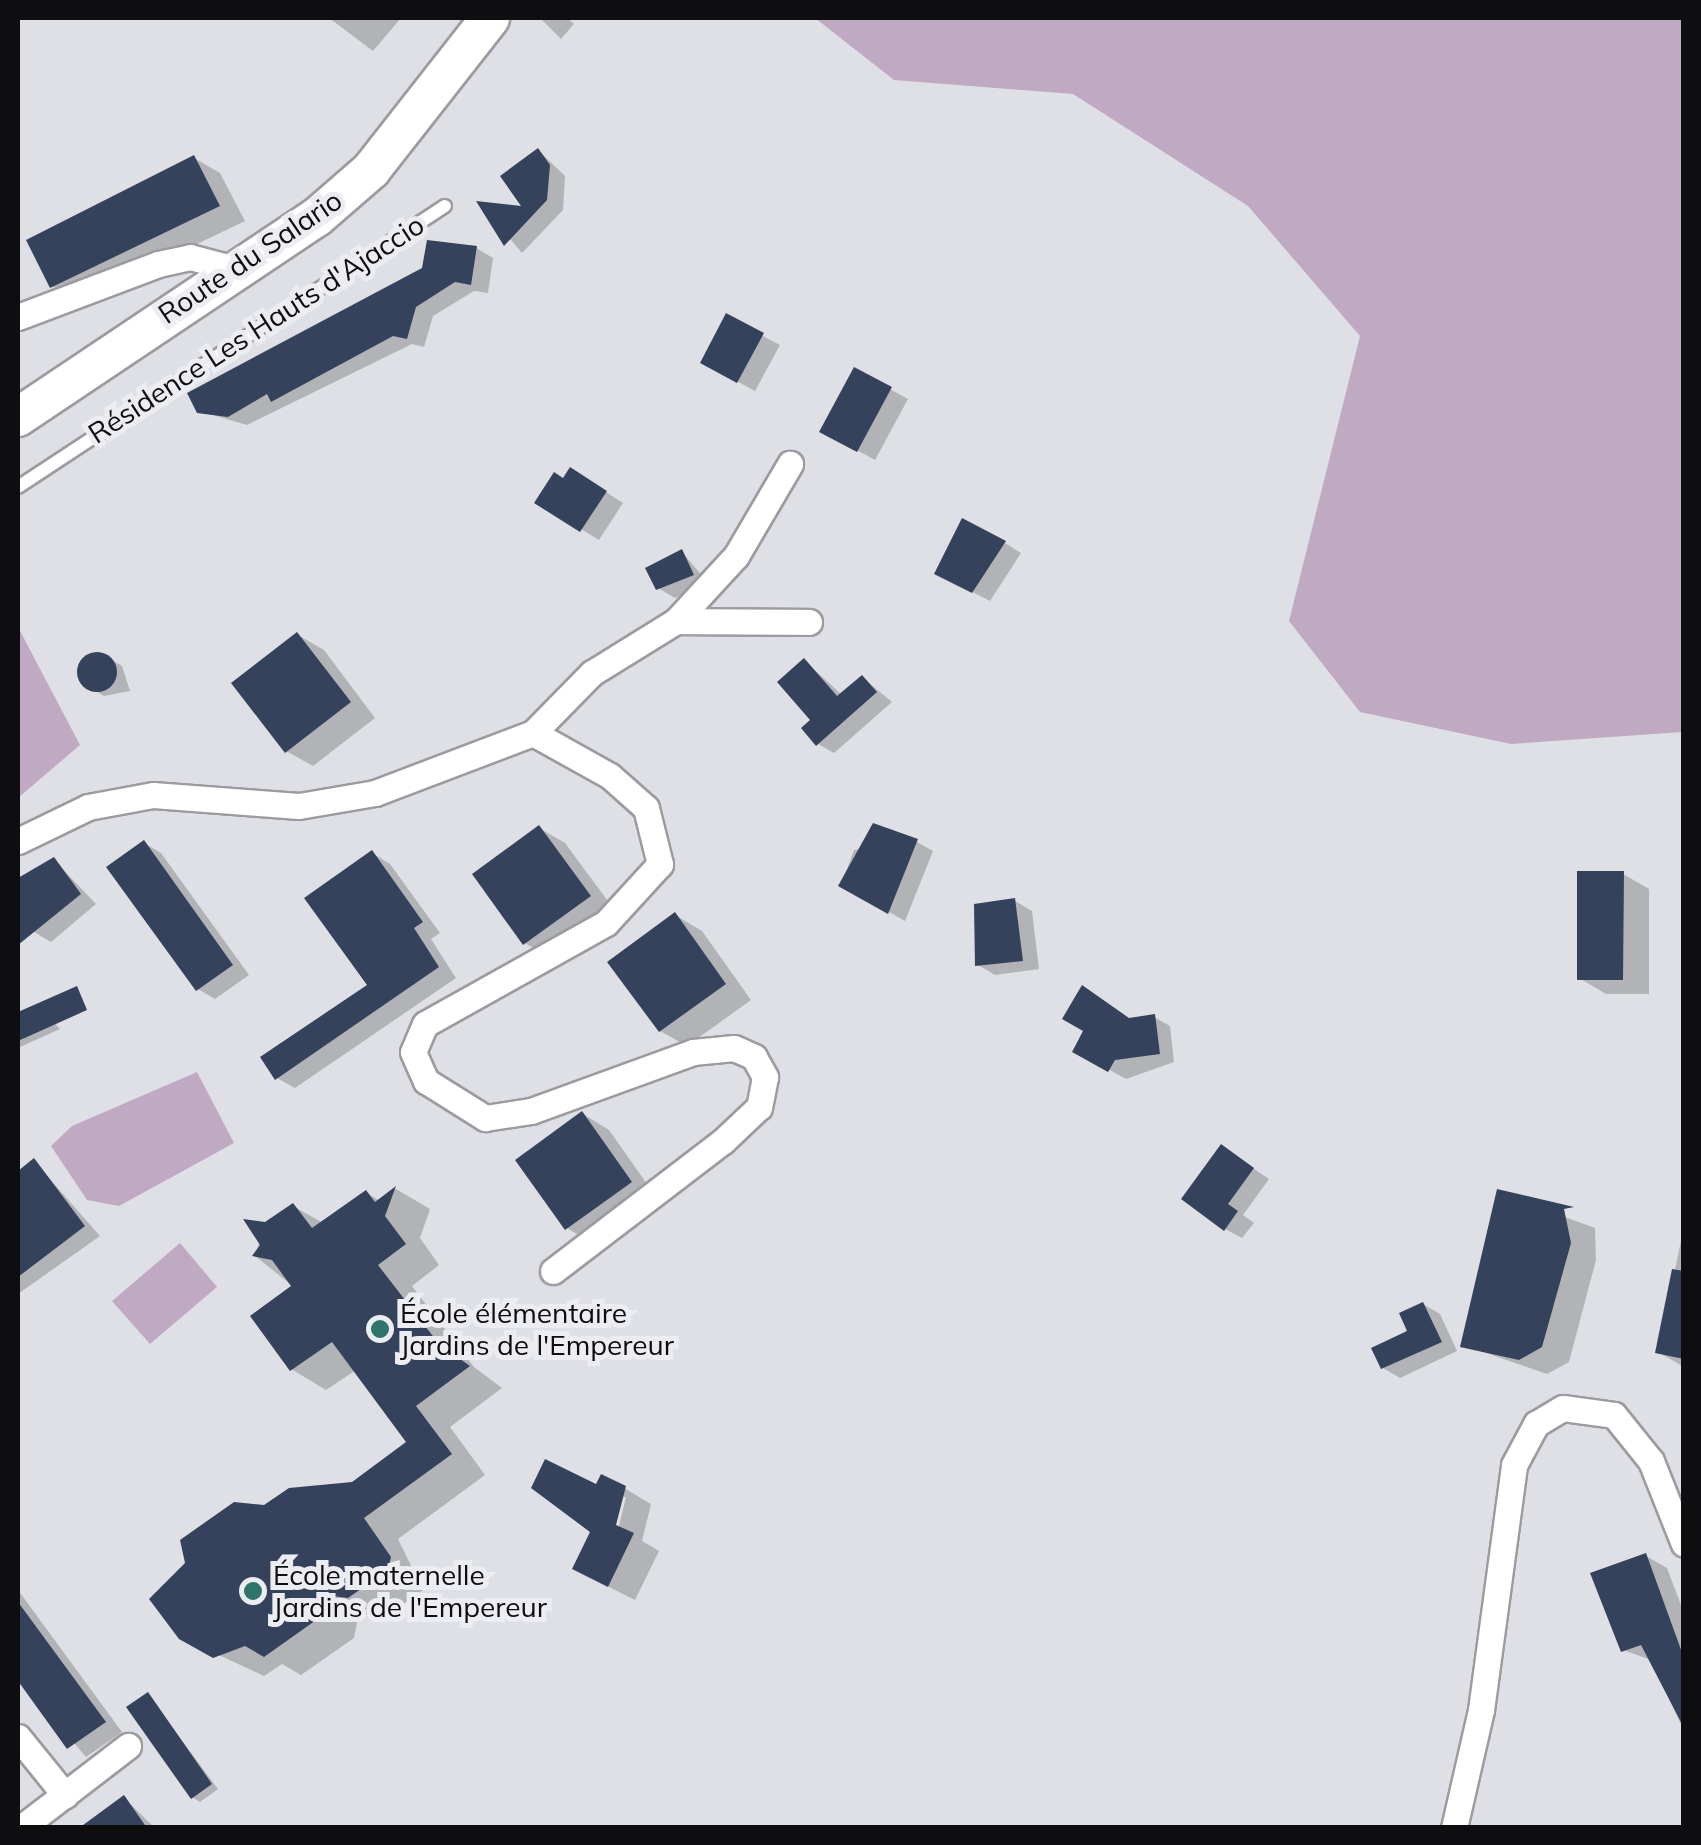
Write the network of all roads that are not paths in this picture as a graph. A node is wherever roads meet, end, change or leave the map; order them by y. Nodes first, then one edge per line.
1 (490, 18) edge
2 (445, 206) dead end
3 (235, 269) junction
4 (18, 317) edge
5 (18, 417) edge
6 (790, 464) dead end
7 (18, 487) edge
8 (676, 622) junction
9 (809, 622) dead end
10 (533, 733) junction
11 (18, 841) edge
12 (553, 1271) dead end
13 (1684, 1544) edge
14 (18, 1737) edge
15 (128, 1746) dead end
16 (66, 1795) junction
17 (21, 1828) edge
18 (1454, 1828) edge

1 - 3 main road, Route du Salario
2 - 7 lane, Résidence Les Hauts d'Ajaccio
3 - 4 street
3 - 5 main road, Route du Salario
6 - 8 street
8 - 9 street
8 - 10 street
10 - 11 street
10 - 12 street
13 - 18 street
14 - 16 street
15 - 16 street
16 - 17 street

